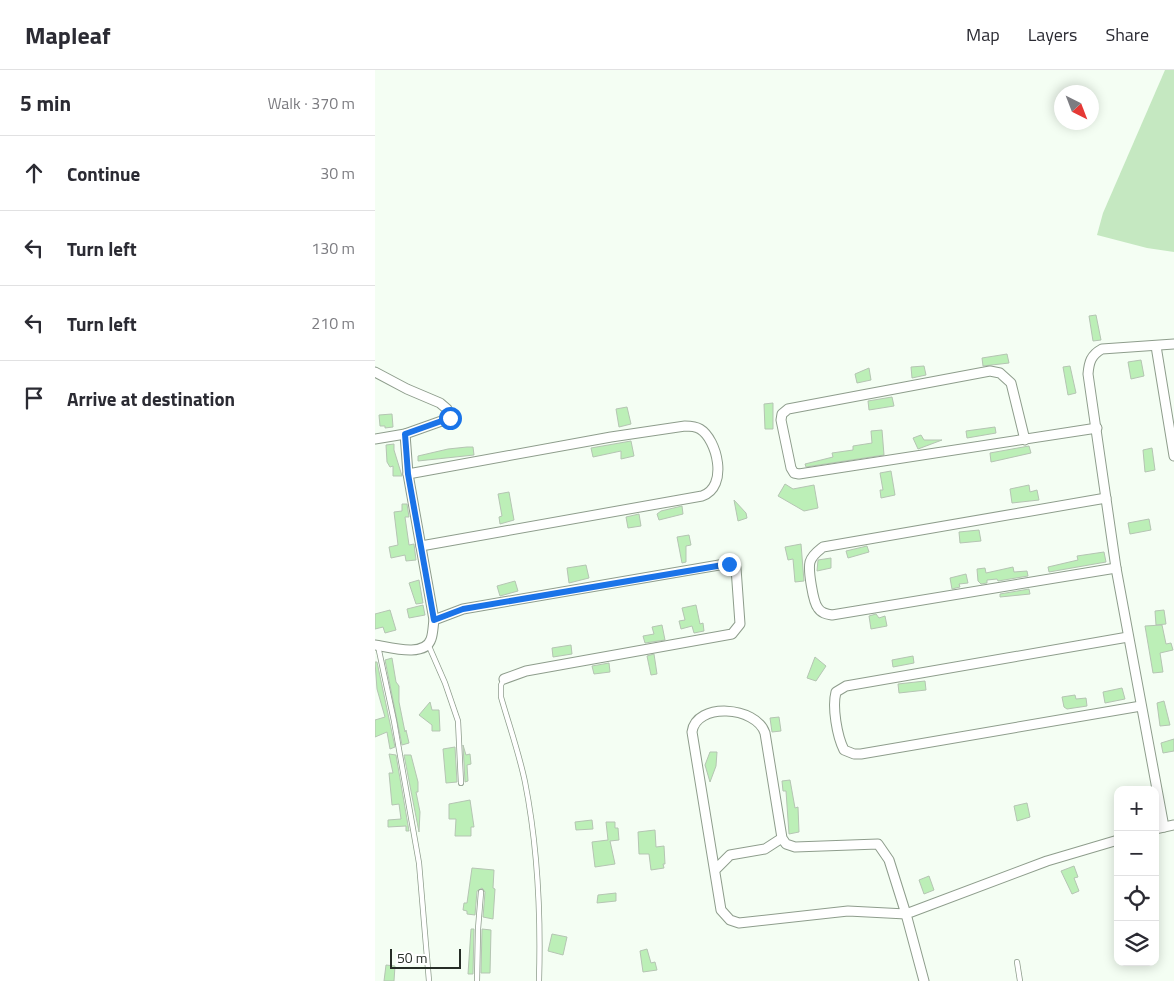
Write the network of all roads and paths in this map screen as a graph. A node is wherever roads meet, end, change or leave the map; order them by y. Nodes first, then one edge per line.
1 (1174, 344) edge
2 (1156, 346) junction
3 (375, 372) edge
4 (1097, 428) junction
5 (405, 434) junction
6 (375, 439) edge
7 (1025, 440) junction
8 (1174, 456) edge
9 (408, 474) junction
10 (1106, 498) junction
11 (421, 546) junction
12 (1116, 568) junction
13 (434, 620) junction
14 (1128, 637) junction
15 (428, 644) junction
16 (376, 646) edge
17 (505, 679) joint
18 (1141, 706) junction
19 (461, 783) dead end
20 (1165, 827) edge
21 (782, 838) junction
22 (1114, 841) edge
23 (716, 869) junction
24 (481, 892) dead end
25 (906, 914) junction
26 (1017, 962) dead end
27 (429, 981) edge
28 (477, 981) edge
29 (539, 981) edge
30 (925, 981) edge
31 (1020, 981) edge

1 - 2 street
2 - 4 street
2 - 8 street
3 - 5 street
4 - 7 street
4 - 10 street
5 - 6 street
5 - 9 street
7 - 7 street
9 - 11 street
9 - 11 street
10 - 12 street
10 - 12 street
11 - 13 street
12 - 14 street
13 - 15 street
13 - 17 street
14 - 18 street
14 - 18 street
15 - 16 street
15 - 19 lane
16 - 27 lane
17 - 29 lane
18 - 20 street
21 - 23 street
21 - 23 street
21 - 25 street
22 - 25 street
23 - 25 street
24 - 28 lane
25 - 30 street
26 - 31 lane

